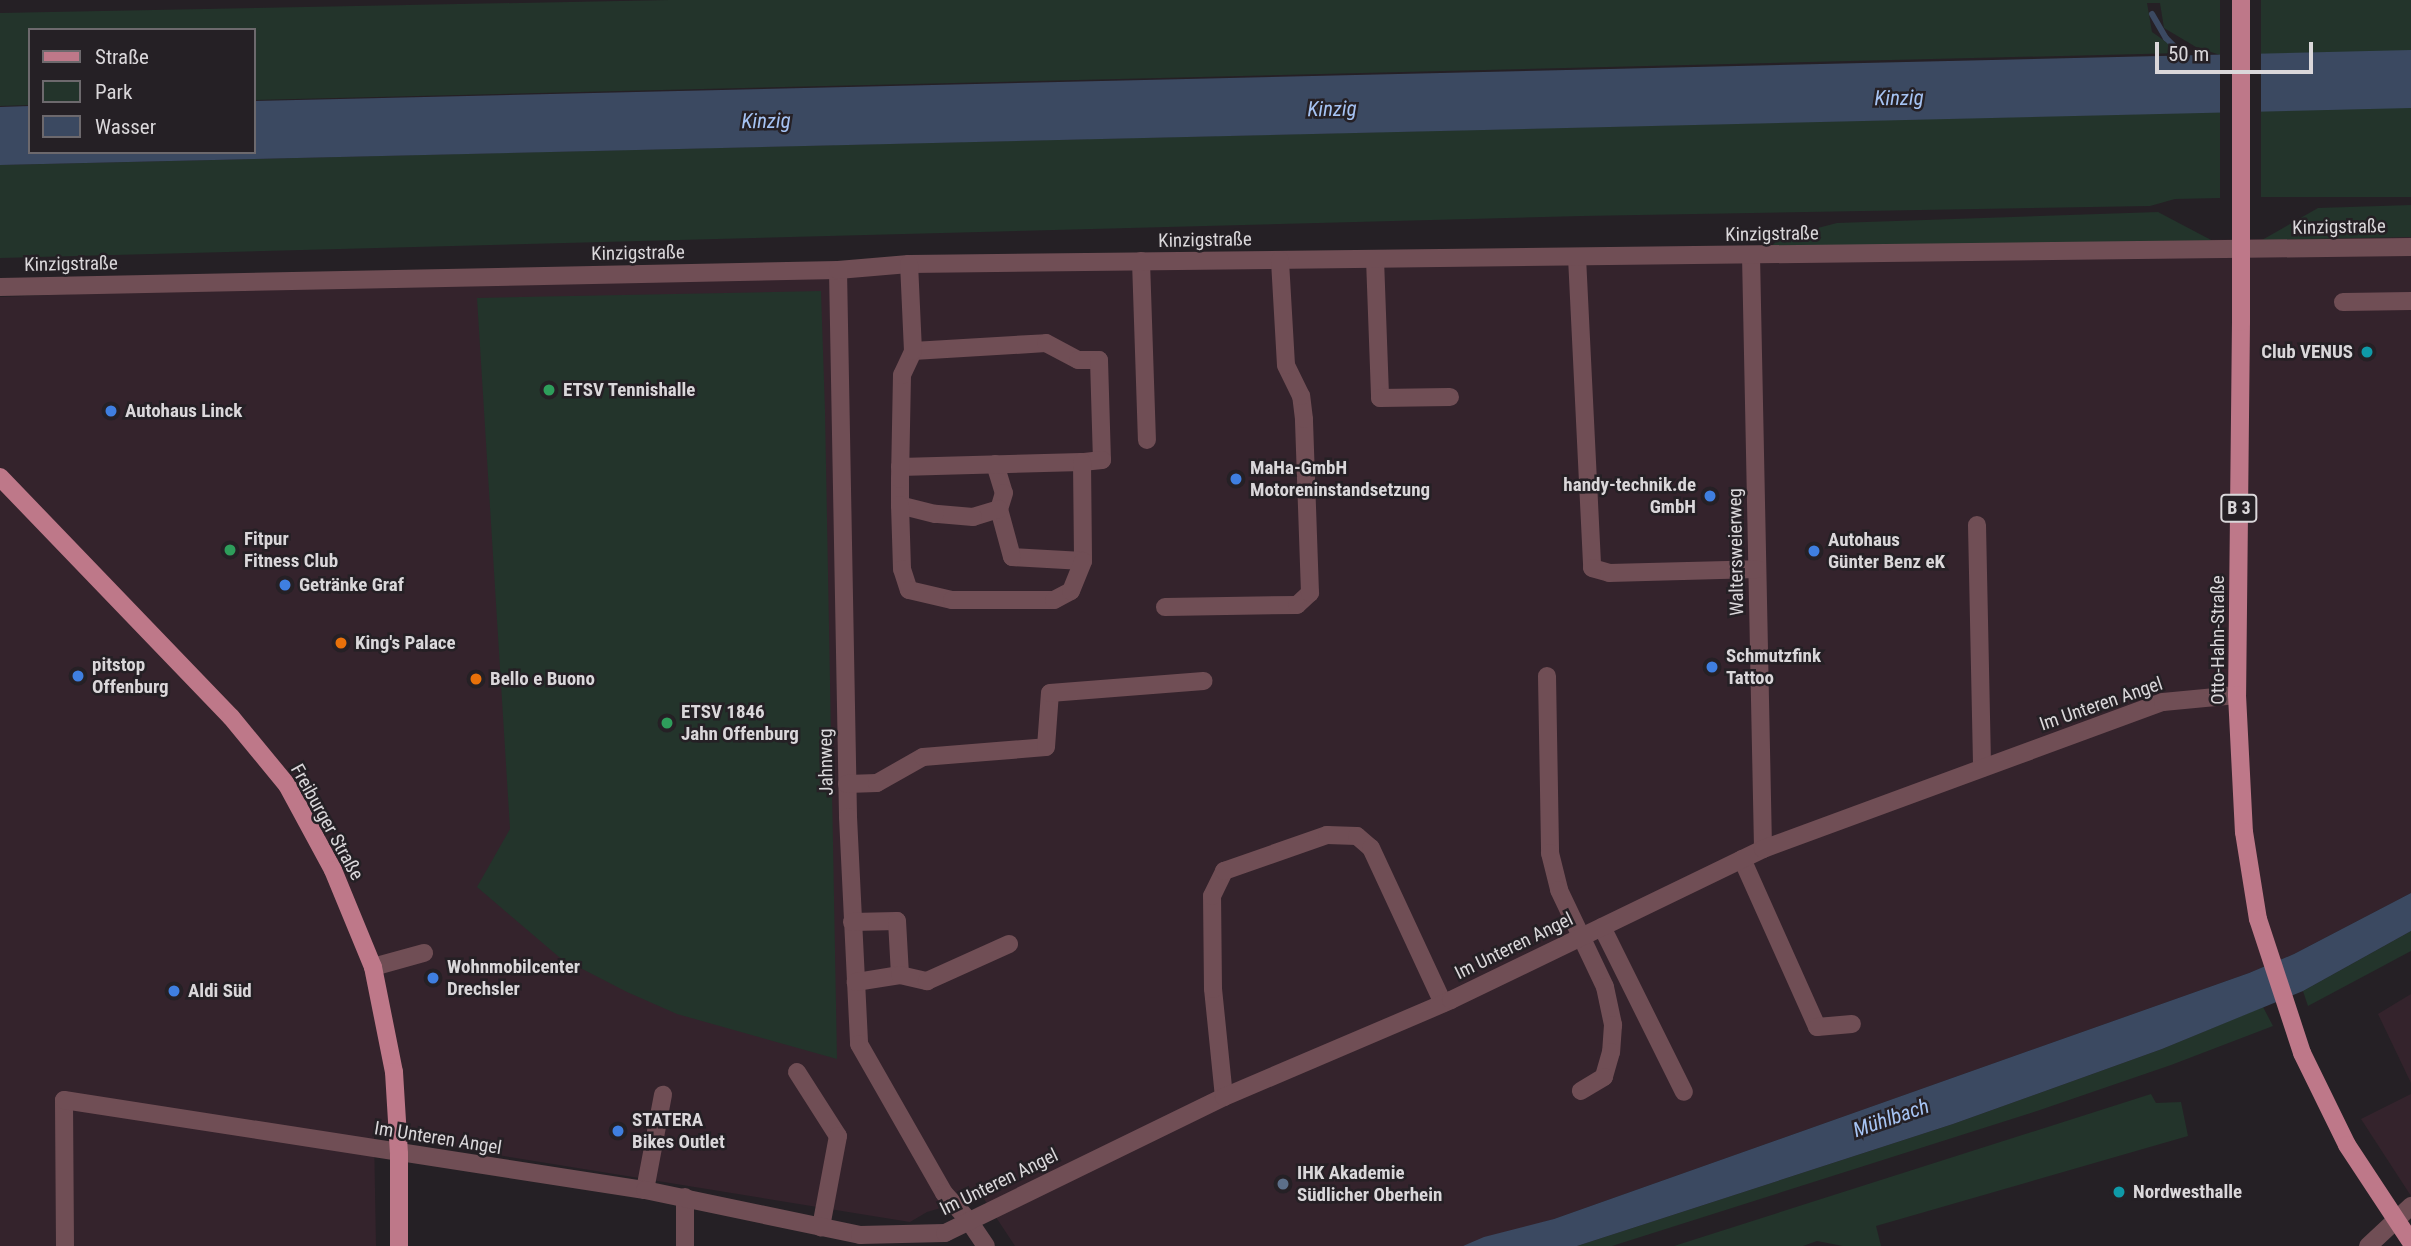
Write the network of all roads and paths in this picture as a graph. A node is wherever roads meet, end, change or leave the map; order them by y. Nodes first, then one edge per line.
1 (2241, 0) edge
2 (2411, 247) edge
3 (1751, 255) junction
4 (1577, 257) junction
5 (1375, 259) junction
6 (1280, 260) junction
7 (1141, 261) junction
8 (909, 264) junction
9 (838, 270) junction
10 (0, 287) edge
11 (2343, 302) dead end
12 (2411, 302) edge
13 (913, 351) junction
14 (1450, 397) dead end
15 (1147, 440) dead end
16 (1082, 462) junction
17 (995, 464) junction
18 (900, 467) junction
19 (0, 477) edge
20 (900, 505) junction
21 (999, 509) junction
22 (1977, 525) dead end
23 (1083, 561) junction
24 (1758, 569) junction
25 (1165, 607) dead end
26 (1547, 676) dead end
27 (1204, 681) dead end
28 (2238, 695) junction
29 (1982, 768) junction
30 (847, 784) junction
31 (1763, 849) junction
32 (1742, 859) junction
33 (852, 922) junction
34 (1602, 927) junction
35 (1580, 937) junction
36 (1009, 944) dead end
37 (424, 953) dead end
38 (373, 967) junction
39 (900, 975) junction
40 (856, 982) junction
41 (1443, 1003) junction
42 (1852, 1024) dead end
43 (797, 1072) dead end
44 (1581, 1091) dead end
45 (1684, 1092) dead end
46 (663, 1095) dead end
47 (1224, 1097) junction
48 (400, 1154) junction
49 (645, 1190) junction
50 (685, 1197) junction
51 (2411, 1206) edge
52 (969, 1220) junction
53 (2396, 1221) junction
54 (821, 1227) junction
55 (2411, 1242) edge
56 (65, 1246) edge
57 (399, 1246) edge
58 (685, 1246) edge
59 (986, 1246) edge
60 (2368, 1246) edge

1 - 28 main road, Otto-Hahn-Straße / B 3, bridge
2 - 3 street, Kinzigstraße
3 - 4 street, Kinzigstraße
3 - 24 street, Waltersweierweg
4 - 5 street, Kinzigstraße
4 - 24 street
5 - 6 street, Kinzigstraße
5 - 14 street
6 - 7 street, Kinzigstraße
6 - 25 street
7 - 8 street, Kinzigstraße
7 - 15 street
8 - 9 street, Kinzigstraße
8 - 13 street
9 - 10 street, Kinzigstraße
9 - 30 street, Jahnweg
11 - 12 street
13 - 16 street
13 - 18 street
16 - 17 street
16 - 23 street
17 - 18 street
17 - 21 street
18 - 20 street
19 - 38 main road, Freiburger Straße
20 - 21 street
20 - 23 street
21 - 23 street
22 - 29 street
24 - 31 street, Waltersweierweg
26 - 35 street
27 - 30 street
28 - 29 street, Im Unteren Angel
28 - 53 main road, Otto-Hahn-Straße / B 3
29 - 31 street, Im Unteren Angel
30 - 33 street, Jahnweg
31 - 32 street, Im Unteren Angel
32 - 34 street, Im Unteren Angel
32 - 42 street
33 - 39 street
33 - 40 street, Jahnweg
34 - 35 street, Im Unteren Angel
34 - 45 street
35 - 41 street, Im Unteren Angel
35 - 44 street
36 - 39 street
37 - 38 street
38 - 48 main road, Freiburger Straße
39 - 40 street
40 - 52 street, Jahnweg
41 - 47 street, Im Unteren Angel
41 - 47 street
43 - 54 street
46 - 49 street
47 - 52 street, Im Unteren Angel
48 - 49 street, Im Unteren Angel
48 - 56 street, Im Unteren Angel
48 - 57 main road, Freiburger Straße
49 - 50 street, Im Unteren Angel
50 - 54 street, Im Unteren Angel
50 - 58 street
51 - 53 street
52 - 54 street, Im Unteren Angel
52 - 59 street, Jahnweg
53 - 55 main road, Otto-Hahn-Straße / B 3
53 - 60 street

